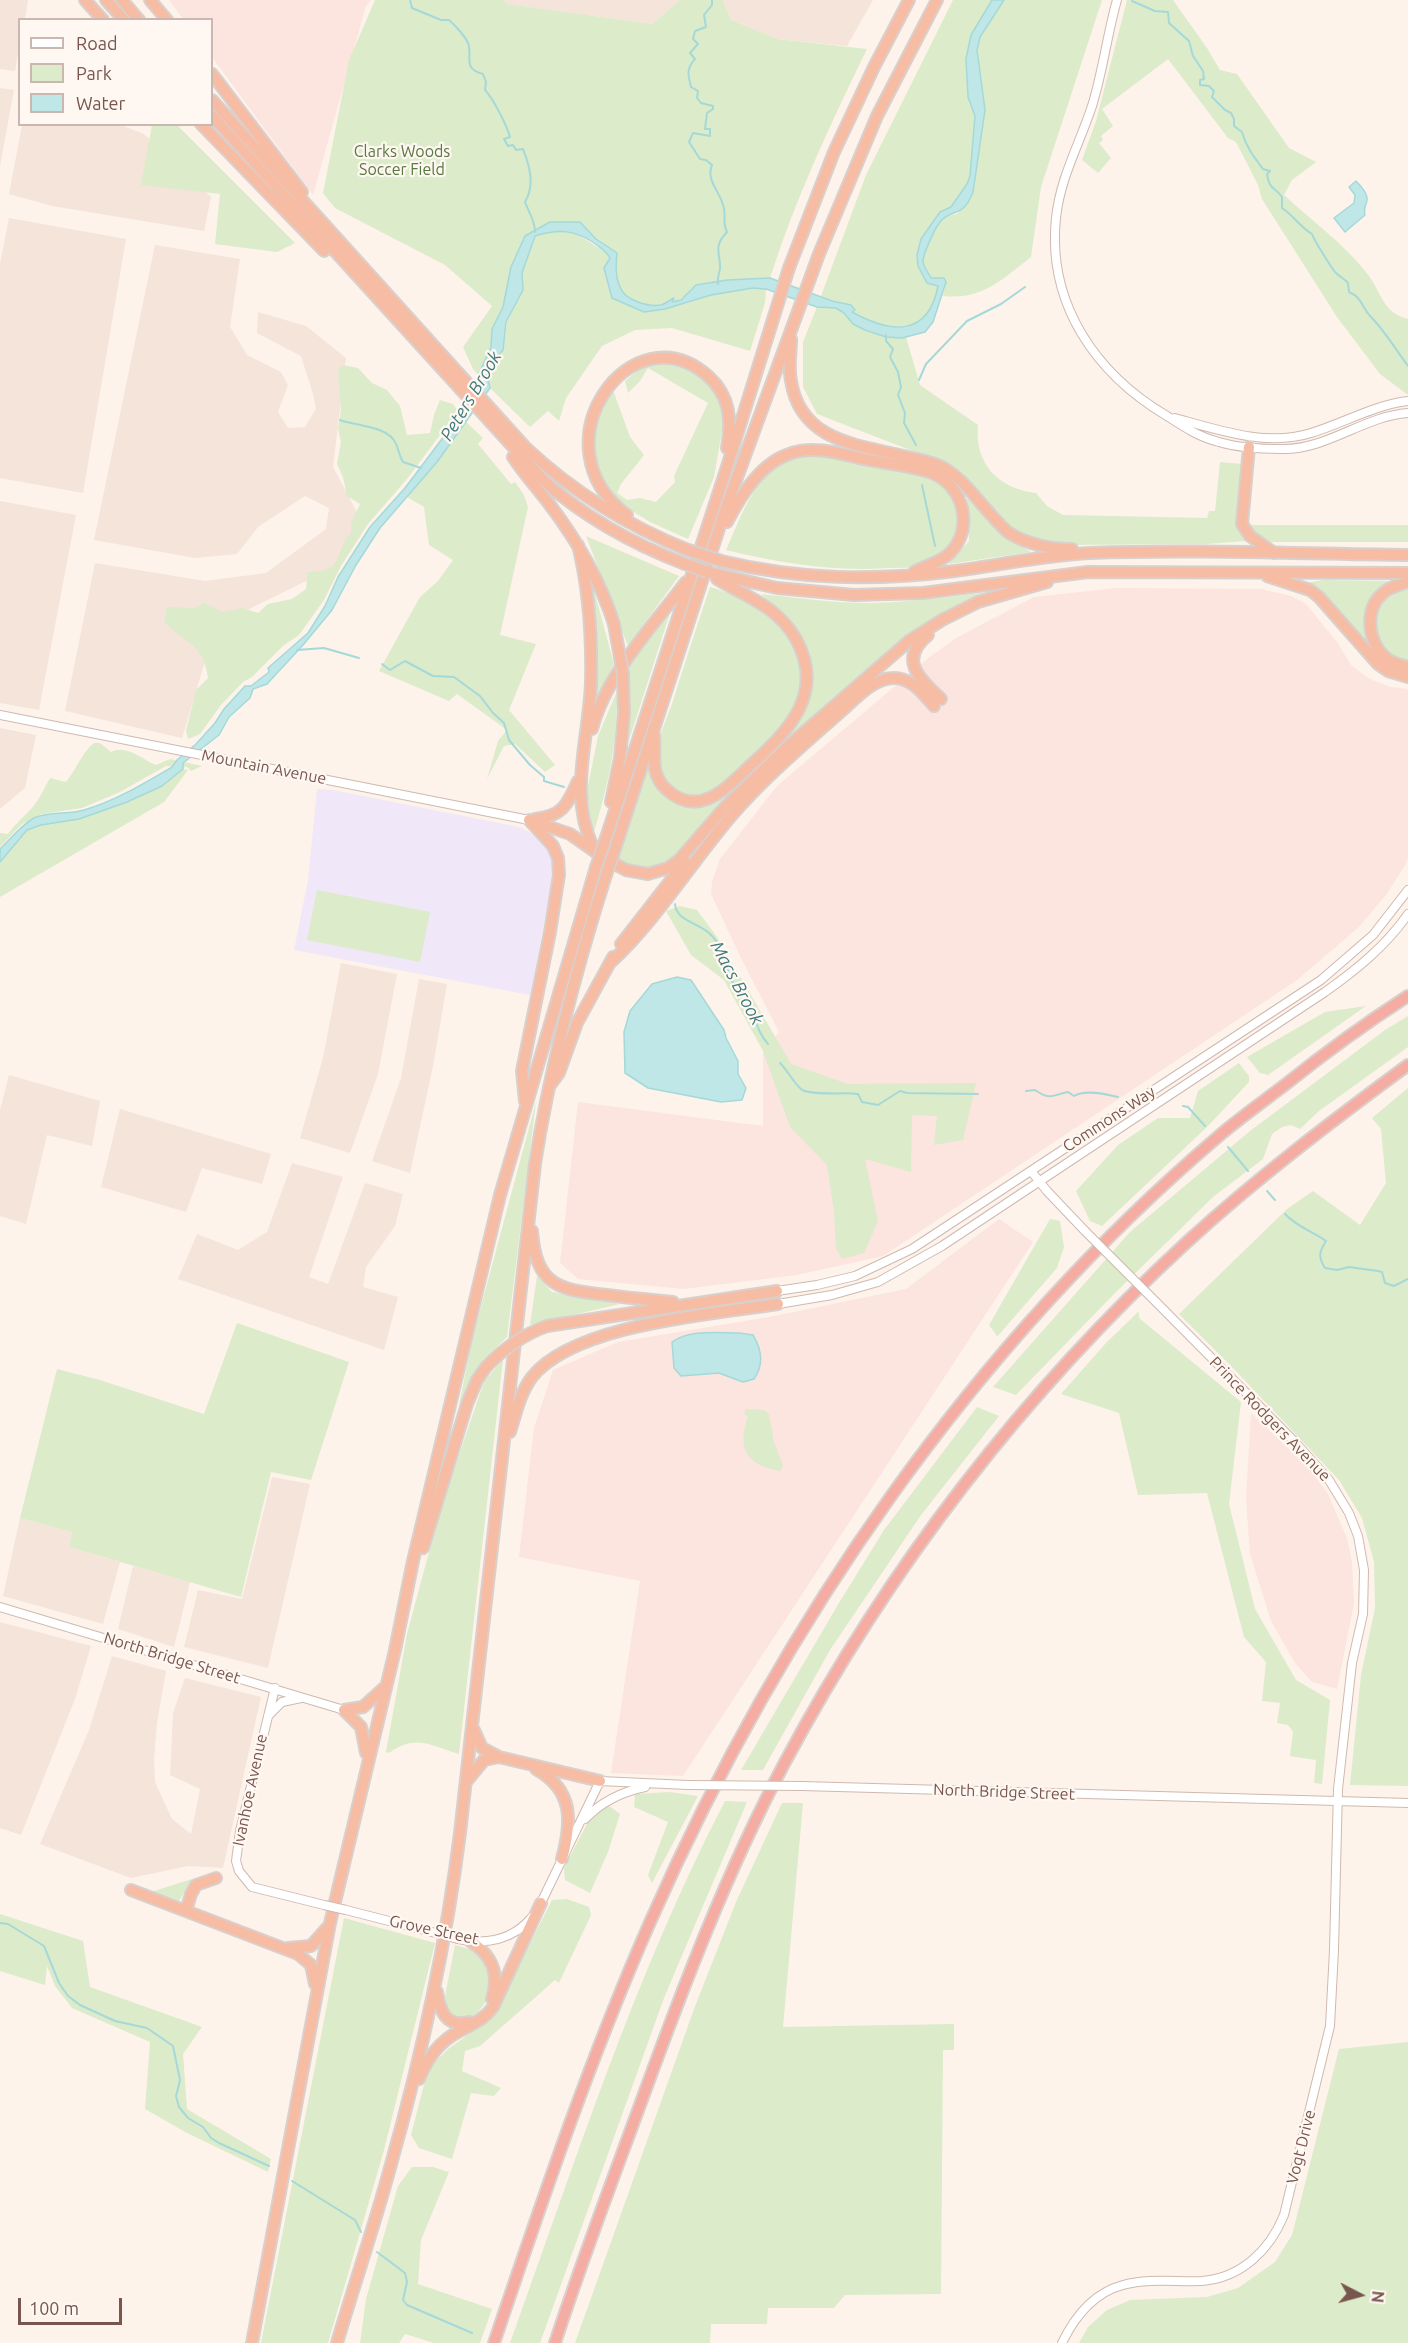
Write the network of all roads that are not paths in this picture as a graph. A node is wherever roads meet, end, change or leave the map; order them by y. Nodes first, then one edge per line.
1 (86, 0) edge
2 (106, 0) edge
3 (122, 0) edge
4 (150, 0) edge
5 (909, 0) edge
6 (937, 0) edge
7 (1117, 0) edge
8 (101, 18) edge
9 (122, 18) edge
10 (137, 18) edge
11 (165, 18) edge
12 (213, 75) edge
13 (213, 101) edge
14 (213, 117) edge
15 (203, 126) edge
16 (306, 206) junction
17 (365, 286) junction
18 (791, 331) junction
19 (459, 382) junction
20 (1408, 401) edge
21 (1408, 413) edge
22 (1165, 415) junction
23 (496, 423) junction
24 (1249, 447) junction
25 (727, 467) junction
26 (656, 537) junction
27 (578, 545) junction
28 (713, 548) junction
29 (1090, 553) junction
30 (1274, 554) junction
31 (1408, 555) edge
32 (1088, 572) junction
33 (1255, 572) junction
34 (1408, 573) edge
35 (692, 574) junction
36 (908, 575) junction
37 (725, 580) junction
38 (1408, 582) edge
39 (962, 609) junction
40 (1408, 667) edge
41 (1408, 677) edge
42 (0, 715) edge
43 (653, 727) junction
44 (585, 750) junction
45 (580, 776) junction
46 (732, 802) junction
47 (529, 820) junction
48 (605, 839) junction
49 (594, 850) junction
50 (1408, 890) edge
51 (1408, 914) edge
52 (611, 962) junction
53 (1408, 996) edge
54 (1408, 1065) edge
55 (548, 1088) junction
56 (525, 1104) junction
57 (1032, 1171) junction
58 (1039, 1182) junction
59 (530, 1204) junction
60 (777, 1291) joint
61 (694, 1303) junction
62 (778, 1304) joint
63 (502, 1461) junction
64 (0, 1607) edge
65 (400, 1626) junction
66 (386, 1685) junction
67 (275, 1688) junction
68 (306, 1698) junction
69 (344, 1710) junction
70 (266, 1720) junction
71 (472, 1725) junction
72 (499, 1757) junction
73 (367, 1763) junction
74 (528, 1764) junction
75 (600, 1781) junction
76 (466, 1782) junction
77 (657, 1784) junction
78 (1337, 1802) junction
79 (1408, 1803) edge
80 (575, 1832) junction
81 (562, 1859) junction
82 (216, 1878) dead end
83 (252, 1887) joint
84 (131, 1890) dead end
85 (542, 1903) junction
86 (186, 1911) junction
87 (330, 1923) junction
88 (470, 1941) junction
89 (285, 1948) junction
90 (436, 1980) junction
91 (316, 1993) junction
92 (405, 2116) junction
93 (252, 2343) edge
94 (337, 2343) edge
95 (494, 2343) edge
96 (555, 2343) edge
97 (1062, 2343) edge

1 - 8 highway
2 - 9 highway
3 - 10 highway
4 - 11 highway
5 - 25 highway
6 - 18 highway
7 - 22 street
12 - 16 highway
13 - 16 highway
14 - 17 highway
15 - 17 highway
16 - 19 highway
17 - 19 highway
18 - 28 highway
18 - 29 highway
19 - 23 highway
20 - 22 street
21 - 24 street
22 - 24 street
23 - 26 highway
23 - 27 highway
23 - 37 highway, bridge
24 - 30 highway
25 - 26 highway
25 - 35 highway
26 - 36 highway, bridge
27 - 44 highway
27 - 48 highway, bridge
28 - 36 highway
28 - 43 highway
29 - 30 highway
29 - 36 highway
30 - 31 highway
32 - 33 highway
32 - 37 highway
32 - 39 highway
33 - 34 highway
33 - 41 highway
35 - 44 highway
35 - 48 highway
37 - 43 highway
38 - 40 highway
39 - 46 highway
39 - 52 highway
42 - 47 street, Mountain Avenue
43 - 55 highway, bridge
44 - 45 highway
45 - 47 highway
45 - 49 highway
46 - 49 highway
46 - 52 highway
47 - 49 highway
47 - 56 highway
48 - 56 highway, bridge
50 - 57 street, Commons Way
51 - 58 street, Commons Way
52 - 55 highway
53 - 95 highway
54 - 96 highway
55 - 59 highway
56 - 65 highway
57 - 58 street, Prince Rodgers Avenue
57 - 60 street, Commons Way
58 - 62 street, Commons Way
58 - 78 street, Prince Rodgers Avenue, bridge
59 - 61 highway
59 - 63 highway
60 - 61 highway
61 - 65 highway, bridge
62 - 63 highway
63 - 71 highway
64 - 67 street, North Bridge Street
65 - 66 highway
66 - 69 highway
66 - 73 highway
67 - 68 street, North Bridge Street
67 - 70 street, Ivanhoe Avenue
68 - 69 street, North Bridge Street
68 - 70 street
69 - 73 highway
70 - 83 street, Ivanhoe Avenue
71 - 72 highway
71 - 76 highway
72 - 74 highway
72 - 76 highway
73 - 87 highway
74 - 75 highway
74 - 81 highway
75 - 77 street, North Bridge Street
75 - 80 street, Grove Street
76 - 90 highway
77 - 78 street, North Bridge Street, bridge
77 - 80 street
78 - 79 street, North Bridge Street
78 - 97 street, Vogt Drive
80 - 81 street, Grove Street
81 - 85 street, Grove Street
82 - 86 highway
83 - 88 street, Grove Street, bridge
84 - 86 highway
85 - 88 street, Grove Street
85 - 92 highway
86 - 89 highway
87 - 89 highway
87 - 91 highway
88 - 90 highway
89 - 91 highway
90 - 92 highway
91 - 93 highway
92 - 94 highway

